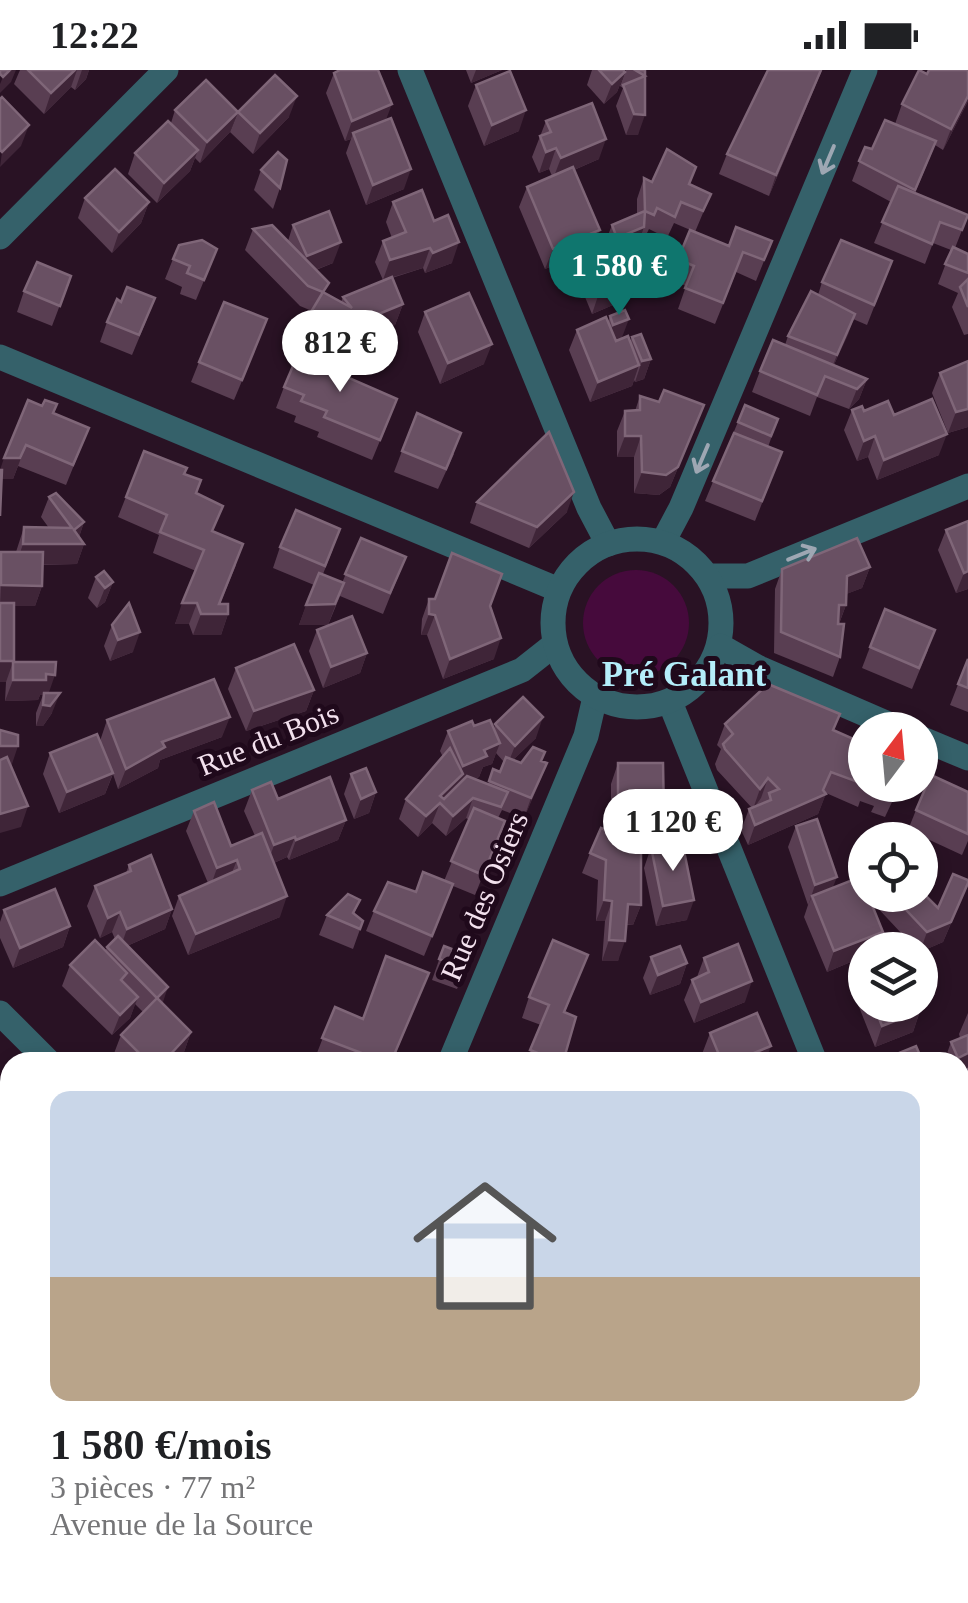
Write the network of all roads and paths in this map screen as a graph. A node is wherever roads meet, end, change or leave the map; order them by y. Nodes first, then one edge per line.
1 (166, 70) edge
2 (410, 70) edge
3 (866, 70) edge
4 (0, 237) edge
5 (0, 357) edge
6 (968, 486) edge
7 (663, 542) junction
8 (608, 544) junction
9 (709, 576) junction
10 (558, 590) junction
11 (555, 644) junction
12 (720, 646) junction
13 (595, 696) junction
14 (670, 702) junction
15 (860, 712) edge
16 (938, 746) edge
17 (968, 758) edge
18 (0, 884) edge
19 (0, 1013) edge
20 (39, 1052) edge
21 (454, 1052) edge
22 (810, 1052) edge

1 - 4 street
2 - 8 street
3 -> 7 street
5 - 10 street
9 -> 6 street
7 - 8 street
7 - 9 street
8 - 10 street
9 - 12 street
10 - 11 street
11 - 13 street
11 - 18 street, Rue du Bois
12 - 14 street
12 - 15 street
13 - 14 street
13 - 21 street, Rue des Osiers
14 - 22 street
16 - 17 street
19 - 20 street

